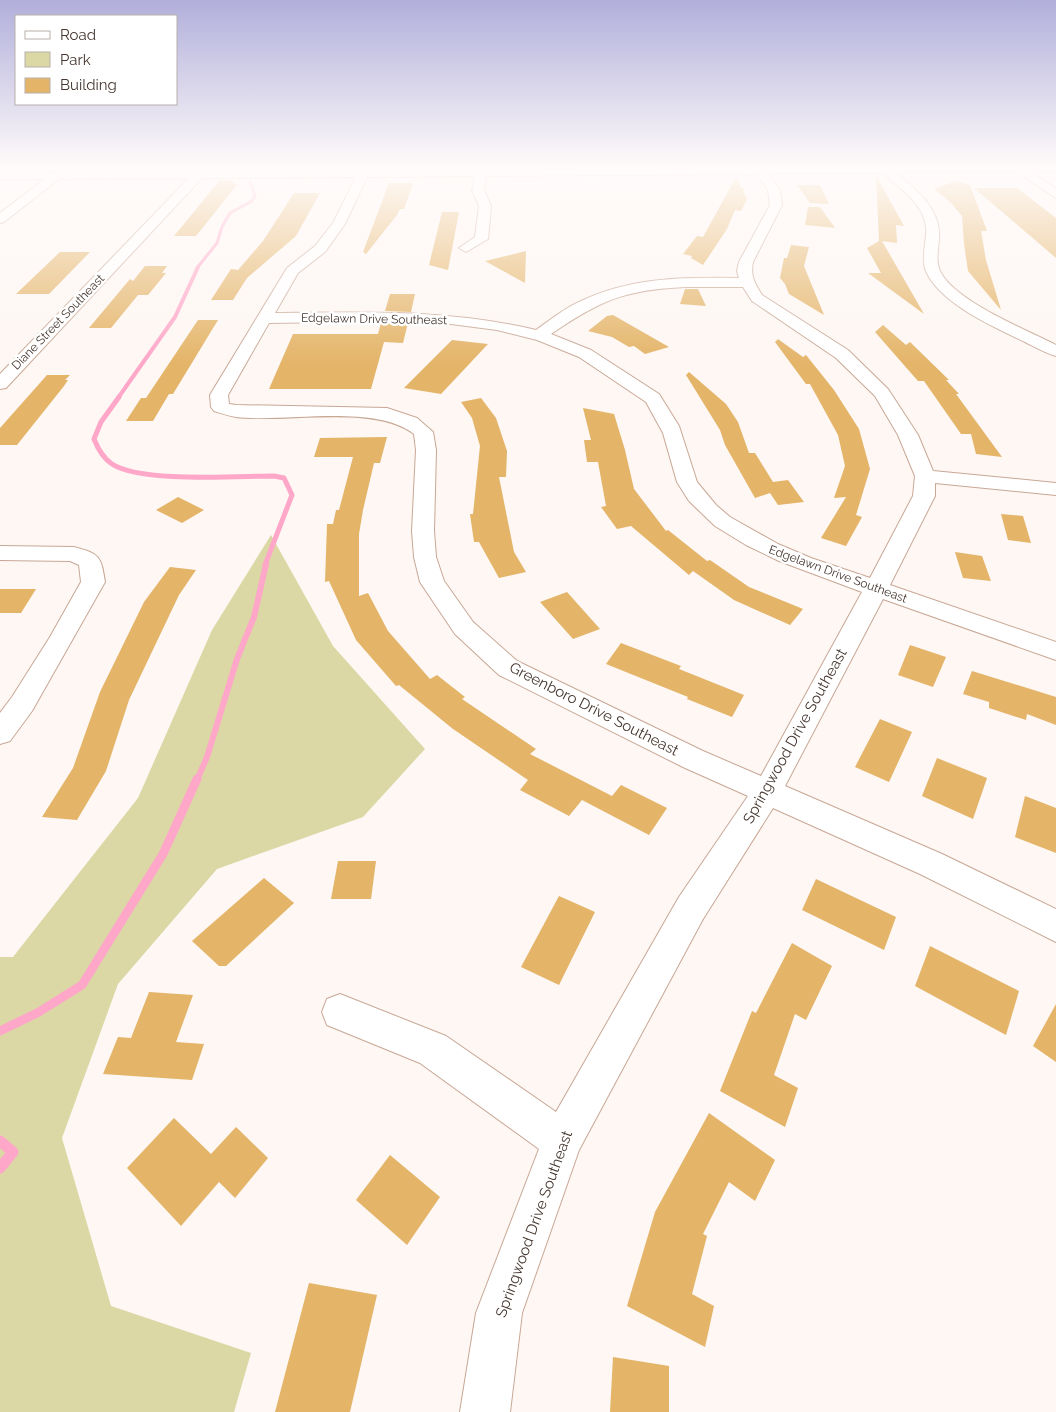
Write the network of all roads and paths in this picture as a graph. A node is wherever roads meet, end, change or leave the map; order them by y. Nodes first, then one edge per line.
1 (143, 233) edge
2 (332, 233) edge
3 (482, 233) edge
4 (762, 233) edge
5 (933, 233) edge
6 (466, 248) dead end
7 (747, 283) junction
8 (263, 318) junction
9 (539, 335) junction
10 (1056, 351) edge
11 (0, 384) edge
12 (925, 476) junction
13 (1056, 489) edge
14 (0, 553) edge
15 (876, 589) junction
16 (1056, 650) edge
17 (0, 733) edge
18 (766, 792) junction
19 (1056, 926) edge
20 (340, 1012) dead end
21 (562, 1141) junction
22 (485, 1412) edge

1 - 11 street, Diane Street Southeast
2 - 8 street
3 - 6 street
4 - 7 street
5 - 10 street
7 - 9 street
7 - 12 street
8 - 9 street, Edgelawn Drive Southeast
8 - 18 street, Greenboro Drive Southeast
9 - 15 street, Edgelawn Drive Southeast
12 - 13 street
12 - 15 street, Springwood Drive Southeast
14 - 17 street
15 - 16 street, Edgelawn Drive Southeast
15 - 18 street, Springwood Drive Southeast
18 - 19 street, Greenboro Drive Southeast
18 - 21 street, Springwood Drive Southeast
20 - 21 street
21 - 22 street, Springwood Drive Southeast

